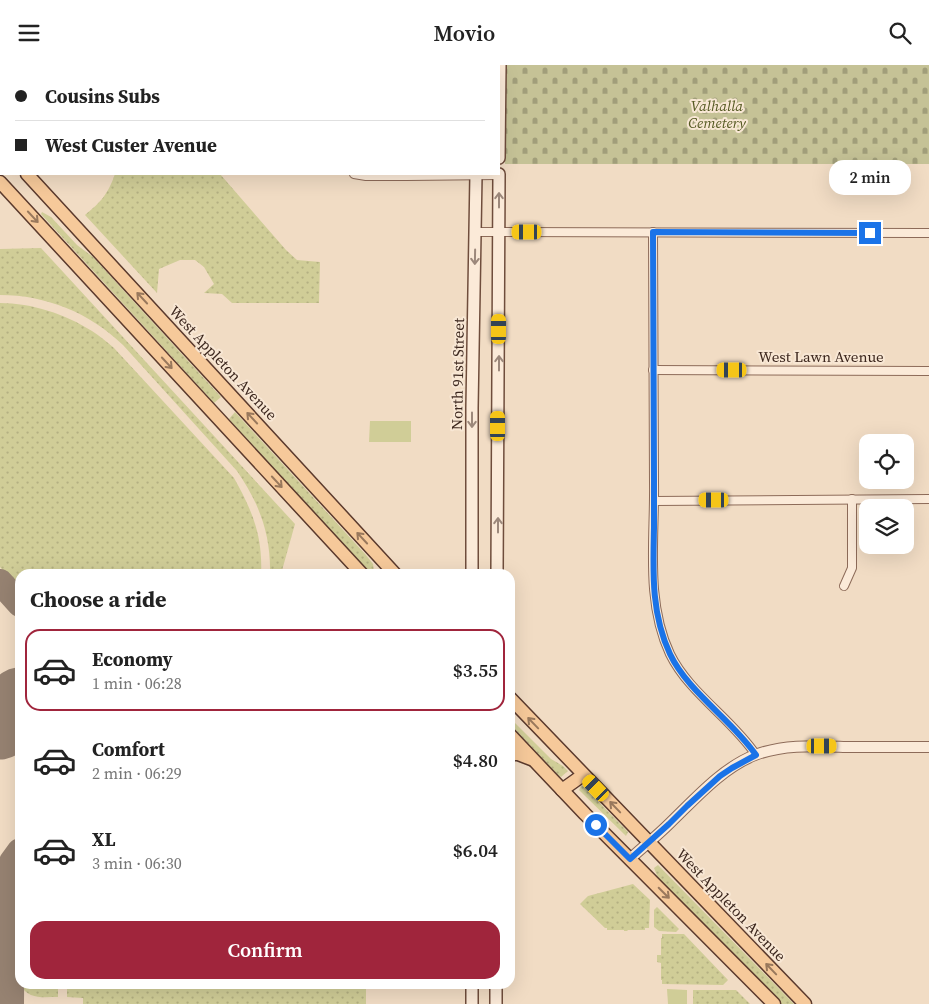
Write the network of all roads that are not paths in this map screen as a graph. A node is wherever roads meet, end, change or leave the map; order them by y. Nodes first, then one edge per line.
1 (29, 175) edge
2 (360, 175) edge
3 (476, 175) edge
4 (498, 175) edge
5 (0, 181) edge
6 (475, 232) junction
7 (499, 232) junction
8 (653, 232) junction
9 (929, 233) edge
10 (653, 370) junction
11 (929, 371) edge
12 (852, 499) junction
13 (929, 499) edge
14 (654, 501) junction
15 (357, 569) edge
16 (390, 569) edge
17 (472, 569) edge
18 (497, 569) edge
19 (844, 585) dead end
20 (515, 704) edge
21 (515, 740) edge
22 (929, 747) edge
23 (515, 754) edge
24 (756, 755) junction
25 (536, 762) junction
26 (584, 775) junction
27 (562, 790) junction
28 (649, 843) junction
29 (630, 859) junction
30 (472, 989) edge
31 (496, 989) edge
32 (472, 1004) edge
33 (496, 1004) edge
34 (774, 1004) edge
35 (804, 1004) edge

16 -> 1 main road, West Appleton Avenue
2 - 3 street
3 - 4 street
3 - 6 main road, North 91st Street
7 -> 4 main road
5 -> 15 main road
6 - 7 street
6 -> 17 main road, North 91st Street
7 - 8 street
18 -> 7 main road
8 - 9 street
8 - 10 street
10 - 11 street, West Lawn Avenue
10 - 14 street
12 - 13 street
12 - 14 street
12 - 19 street
14 - 24 street
26 -> 20 main road, West Appleton Avenue
21 - 25 main road
22 - 24 street
23 - 25 main road
24 - 28 street
25 - 27 main road
26 - 27 main road
28 -> 26 main road, West Appleton Avenue
27 - 29 main road
28 - 29 street
35 -> 28 main road, West Appleton Avenue
29 -> 34 main road
30 - 32 main road
31 - 33 main road

